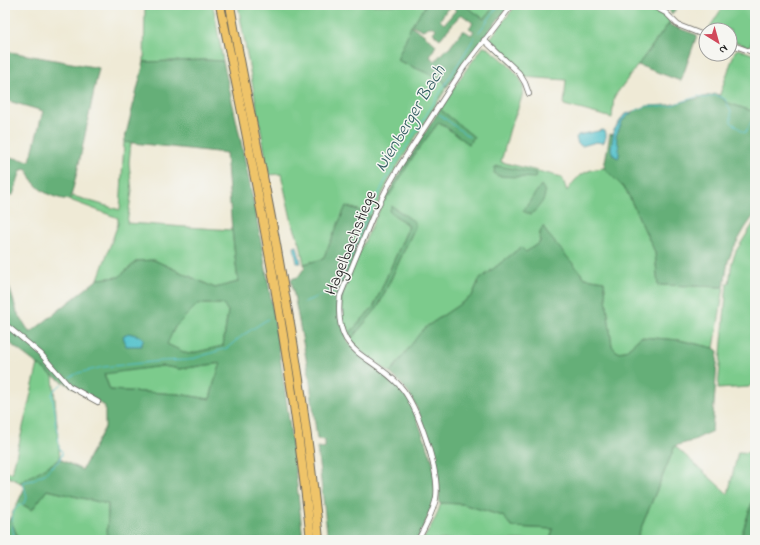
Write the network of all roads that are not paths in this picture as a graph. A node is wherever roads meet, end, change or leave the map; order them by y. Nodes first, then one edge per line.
1 (220, 5) edge
2 (230, 5) edge
3 (512, 5) edge
4 (651, 5) edge
5 (698, 33) edge
6 (484, 40) junction
7 (738, 47) edge
8 (755, 53) edge
9 (529, 94) dead end
10 (5, 324) edge
11 (98, 402) dead end
12 (303, 440) junction
13 (311, 540) edge
14 (319, 540) edge
15 (418, 540) edge

1 - 12 highway
2 - 12 highway
3 - 6 street, Hagelbachstiege
4 - 5 street
6 - 9 street
6 - 15 street, Hagelbachstiege
7 - 8 street
10 - 11 street
12 - 13 highway
12 - 14 highway

